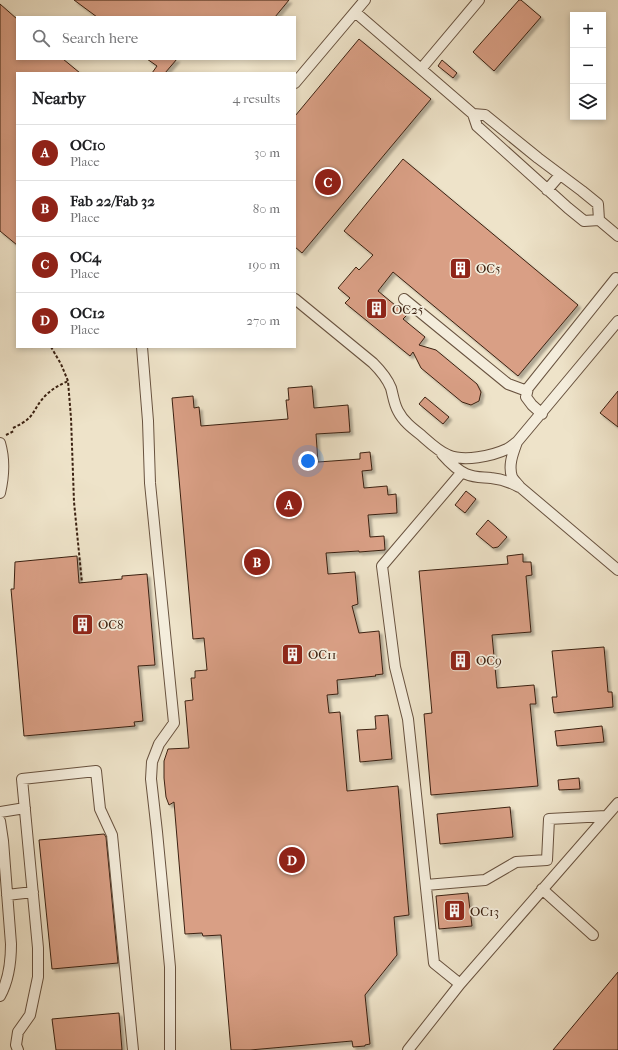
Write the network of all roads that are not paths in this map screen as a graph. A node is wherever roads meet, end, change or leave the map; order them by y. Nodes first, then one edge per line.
1 (365, 0) edge
2 (479, 0) edge
3 (355, 12) junction
4 (421, 69) junction
5 (296, 82) edge
6 (473, 114) junction
7 (560, 175) junction
8 (548, 190) junction
9 (599, 220) junction
10 (618, 236) edge
11 (616, 278) dead end
12 (404, 299) dead end
13 (296, 300) edge
14 (618, 321) edge
15 (142, 348) edge
16 (527, 391) junction
17 (542, 414) junction
18 (518, 442) junction
19 (0, 443) edge
20 (438, 449) junction
21 (462, 472) junction
22 (520, 487) junction
23 (0, 493) edge
24 (618, 570) edge
25 (618, 803) edge
26 (25, 808) junction
27 (0, 812) edge
28 (606, 816) junction
29 (0, 821) edge
30 (426, 885) junction
31 (542, 889) junction
32 (33, 892) junction
33 (7, 894) junction
34 (594, 935) dead end
35 (460, 984) junction
36 (0, 996) edge
37 (18, 1050) edge
38 (133, 1050) edge
39 (170, 1050) edge
40 (408, 1050) edge

1 - 3 street
2 - 4 street
3 - 4 street
3 - 5 street
4 - 6 street
6 - 7 street
6 - 8 street
7 - 8 street
7 - 9 street
8 - 9 street
9 - 10 street
11 - 16 street
12 - 16 street
13 - 20 street
14 - 17 street
15 - 39 street
16 - 17 street
17 - 18 street
18 - 20 street
18 - 22 street
19 - 23 street
20 - 21 street
21 - 22 street
21 - 30 street
22 - 24 street
25 - 28 street
26 - 27 street
26 - 32 street
26 - 38 street
28 - 30 street
28 - 31 street
29 - 33 street
30 - 35 street
31 - 34 street
31 - 35 street
32 - 33 street
32 - 37 street
33 - 36 street
35 - 40 street

